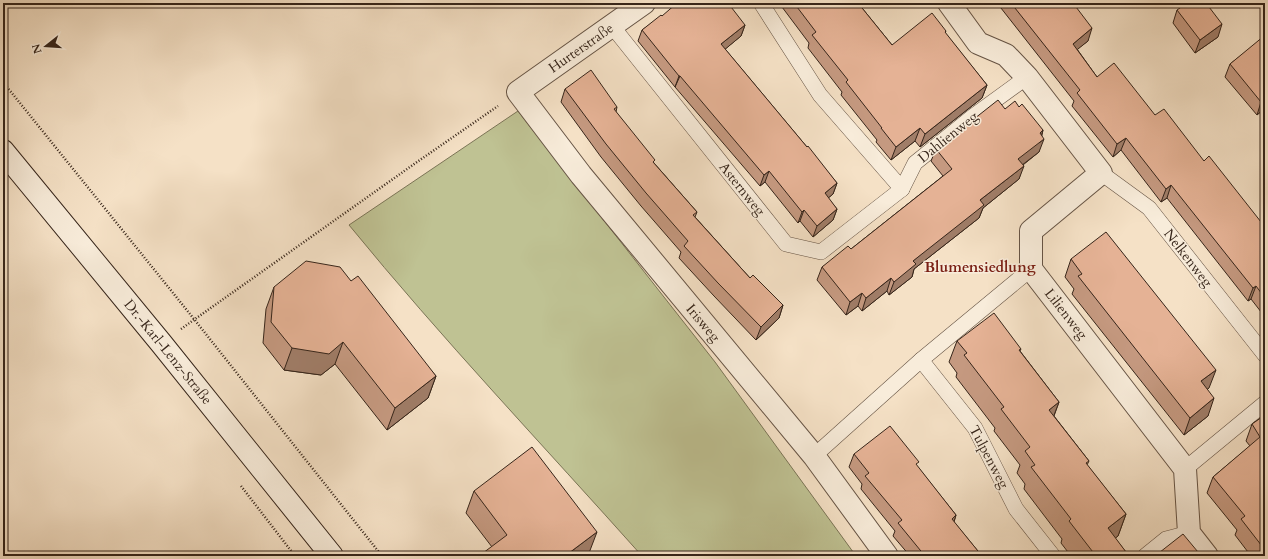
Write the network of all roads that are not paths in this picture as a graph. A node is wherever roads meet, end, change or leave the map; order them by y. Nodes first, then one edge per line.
1 (644, 3) edge
2 (761, 3) edge
3 (949, 3) edge
4 (612, 26) junction
5 (1027, 77) junction
6 (518, 92) joint
7 (3, 151) edge
8 (1101, 173) junction
9 (902, 189) junction
10 (1031, 269) junction
11 (1265, 354) edge
12 (921, 360) junction
13 (1265, 403) edge
14 (814, 456) junction
15 (1185, 469) junction
16 (1188, 533) junction
17 (332, 556) edge
18 (887, 556) edge
19 (1053, 556) edge
20 (1145, 556) edge
21 (1208, 556) edge

1 - 4 street, Hurterstraße
2 - 9 lane
3 - 5 street
4 - 6 street, Hurterstraße
4 - 9 lane, Asternweg
5 - 8 street
5 - 9 lane, Dahlienweg
6 - 14 street, Irisweg
7 - 17 street, Dr.-Karl-Lenz-Straße
8 - 10 street
8 - 11 lane, Nelkenweg
10 - 12 lane
10 - 15 street, Lilienweg
12 - 14 lane
12 - 19 lane, Tulpenweg
13 - 15 lane
14 - 18 street, Irisweg
15 - 16 street
16 - 20 lane
16 - 21 street

